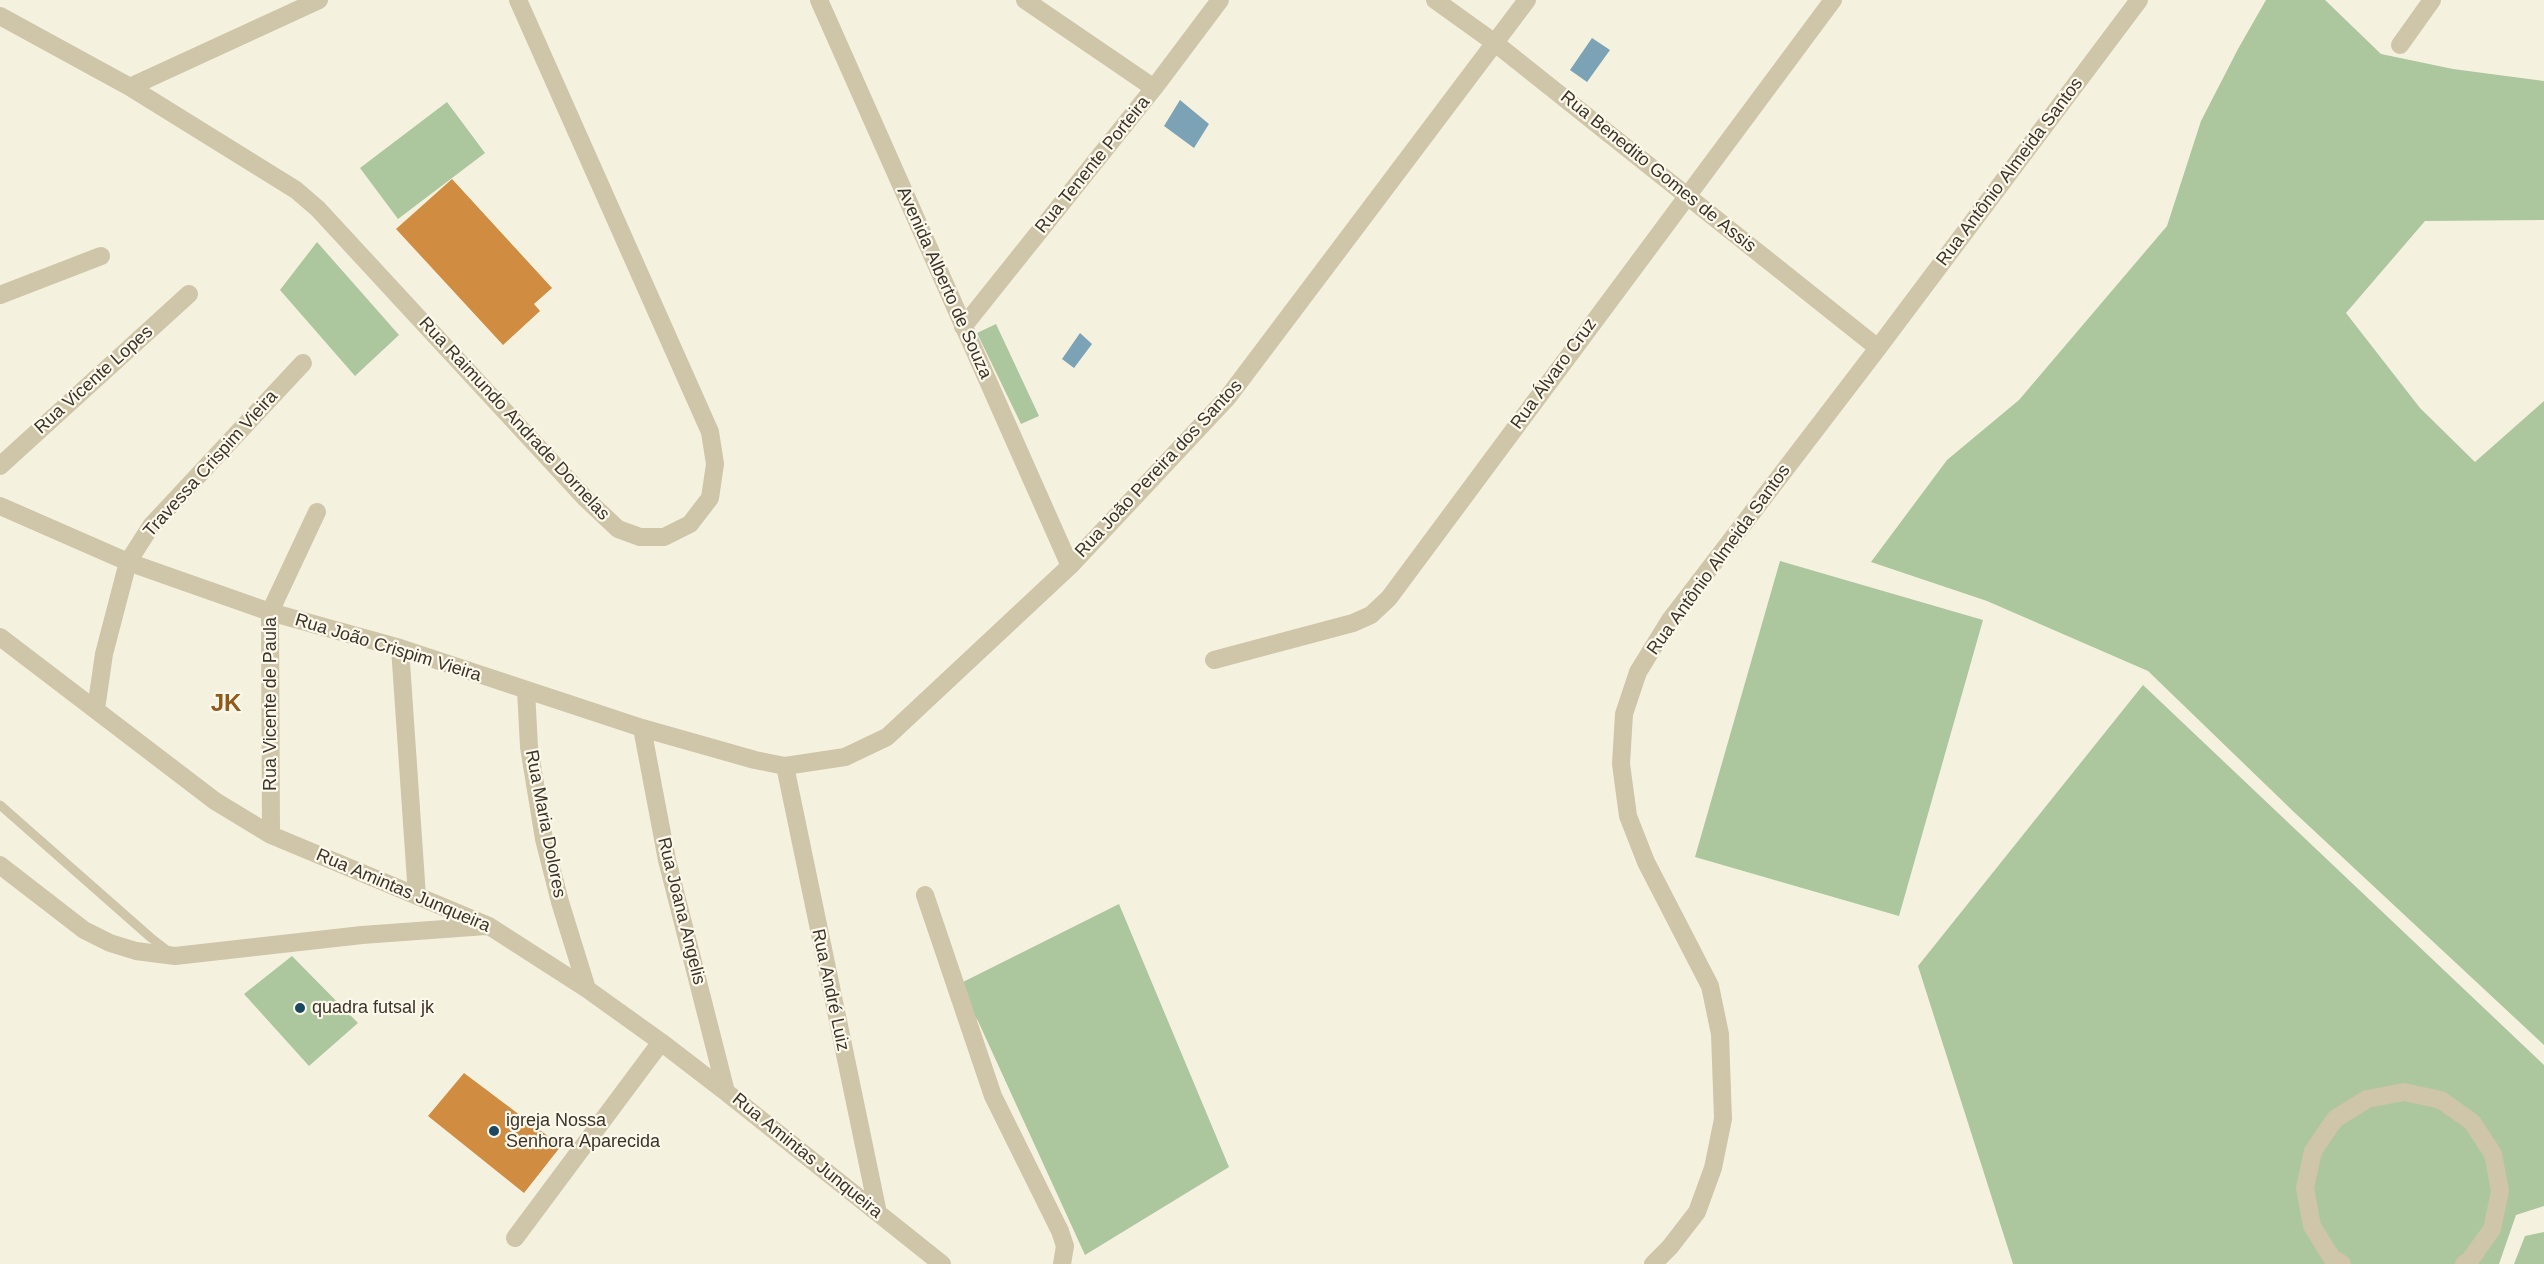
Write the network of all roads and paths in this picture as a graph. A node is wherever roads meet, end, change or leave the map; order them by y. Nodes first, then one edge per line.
1 (319, 0) edge
2 (518, 0) edge
3 (819, 0) edge
4 (1025, 0) edge
5 (1220, 0) edge
6 (1435, 0) edge
7 (1527, 0) edge
8 (1833, 0) edge
9 (2139, 0) edge
10 (2432, 0) edge
11 (0, 16) edge
12 (1495, 43) junction
13 (2400, 45) dead end
14 (130, 87) junction
15 (1154, 88) junction
16 (1686, 195) junction
17 (101, 256) dead end
18 (189, 294) dead end
19 (0, 295) edge
20 (963, 327) junction
21 (1878, 348) junction
22 (303, 363) dead end
23 (0, 466) edge
24 (0, 506) edge
25 (317, 512) dead end
26 (128, 562) junction
27 (1070, 566) junction
28 (270, 612) junction
29 (0, 637) edge
30 (400, 648) junction
31 (1214, 660) dead end
32 (526, 690) junction
33 (96, 709) junction
34 (642, 728) junction
35 (785, 766) junction
36 (0, 806) edge
37 (271, 835) junction
38 (0, 865) edge
39 (925, 895) dead end
40 (417, 896) junction
41 (489, 926) junction
42 (176, 956) junction
43 (587, 989) junction
44 (661, 1042) junction
45 (726, 1092) junction
46 (878, 1213) junction
47 (515, 1238) dead end
48 (2336, 1262) edge
49 (942, 1264) edge
50 (1062, 1264) edge
51 (1653, 1264) edge
52 (2464, 1264) edge

1 - 14 street
2 - 14 street, Rua Raimundo Andrade Dornelas
3 - 20 street, Avenida Alberto de Souza
4 - 15 street
5 - 15 street, Rua Tenente Porteira
6 - 12 street, Rua Benedito Gomes de Assis
7 - 12 street, Rua João Pereira dos Santos
8 - 16 street, Rua Álvaro Cruz
9 - 21 street, Rua Antônio Almeida Santos
10 - 13 street
11 - 14 street, Rua Raimundo Andrade Dornelas
12 - 16 street, Rua Benedito Gomes de Assis
12 - 27 street, Rua João Pereira dos Santos
15 - 20 street, Rua Tenente Porteira
16 - 21 street, Rua Benedito Gomes de Assis
16 - 31 street, Rua Álvaro Cruz
17 - 19 street
18 - 23 street, Rua Vicente Lopes
20 - 27 street, Avenida Alberto de Souza
21 - 51 street, Rua Antônio Almeida Santos
22 - 26 street, Travessa Crispim Vieira
24 - 26 street, Rua João Crispim Vieira
25 - 28 street, Rua Vicente de Paula
26 - 28 street, Rua João Crispim Vieira
26 - 33 street, Travessa Crispim Vieira
27 - 35 street, Rua João Pereira dos Santos
28 - 30 street, Rua João Crispim Vieira
28 - 37 street, Rua Vicente de Paula
29 - 33 street, Rua Amintas Junqueira
30 - 32 street, Rua João Crispim Vieira
30 - 40 street
32 - 34 street, Rua João Crispim Vieira
32 - 43 street, Rua Maria Dolores
33 - 37 street, Rua Amintas Junqueira
34 - 35 street, Rua João Crispim Vieira
34 - 45 street, Rua Joana Angelis
35 - 46 street, Rua André Luiz
36 - 42 lane
37 - 40 street, Rua Amintas Junqueira
38 - 42 street
39 - 50 street
40 - 41 street, Rua Amintas Junqueira
41 - 42 street
41 - 43 street, Rua Amintas Junqueira
43 - 44 street, Rua Amintas Junqueira
44 - 45 street, Rua Amintas Junqueira
44 - 47 street
45 - 46 street, Rua Amintas Junqueira
46 - 49 street, Rua Amintas Junqueira
48 - 52 street

